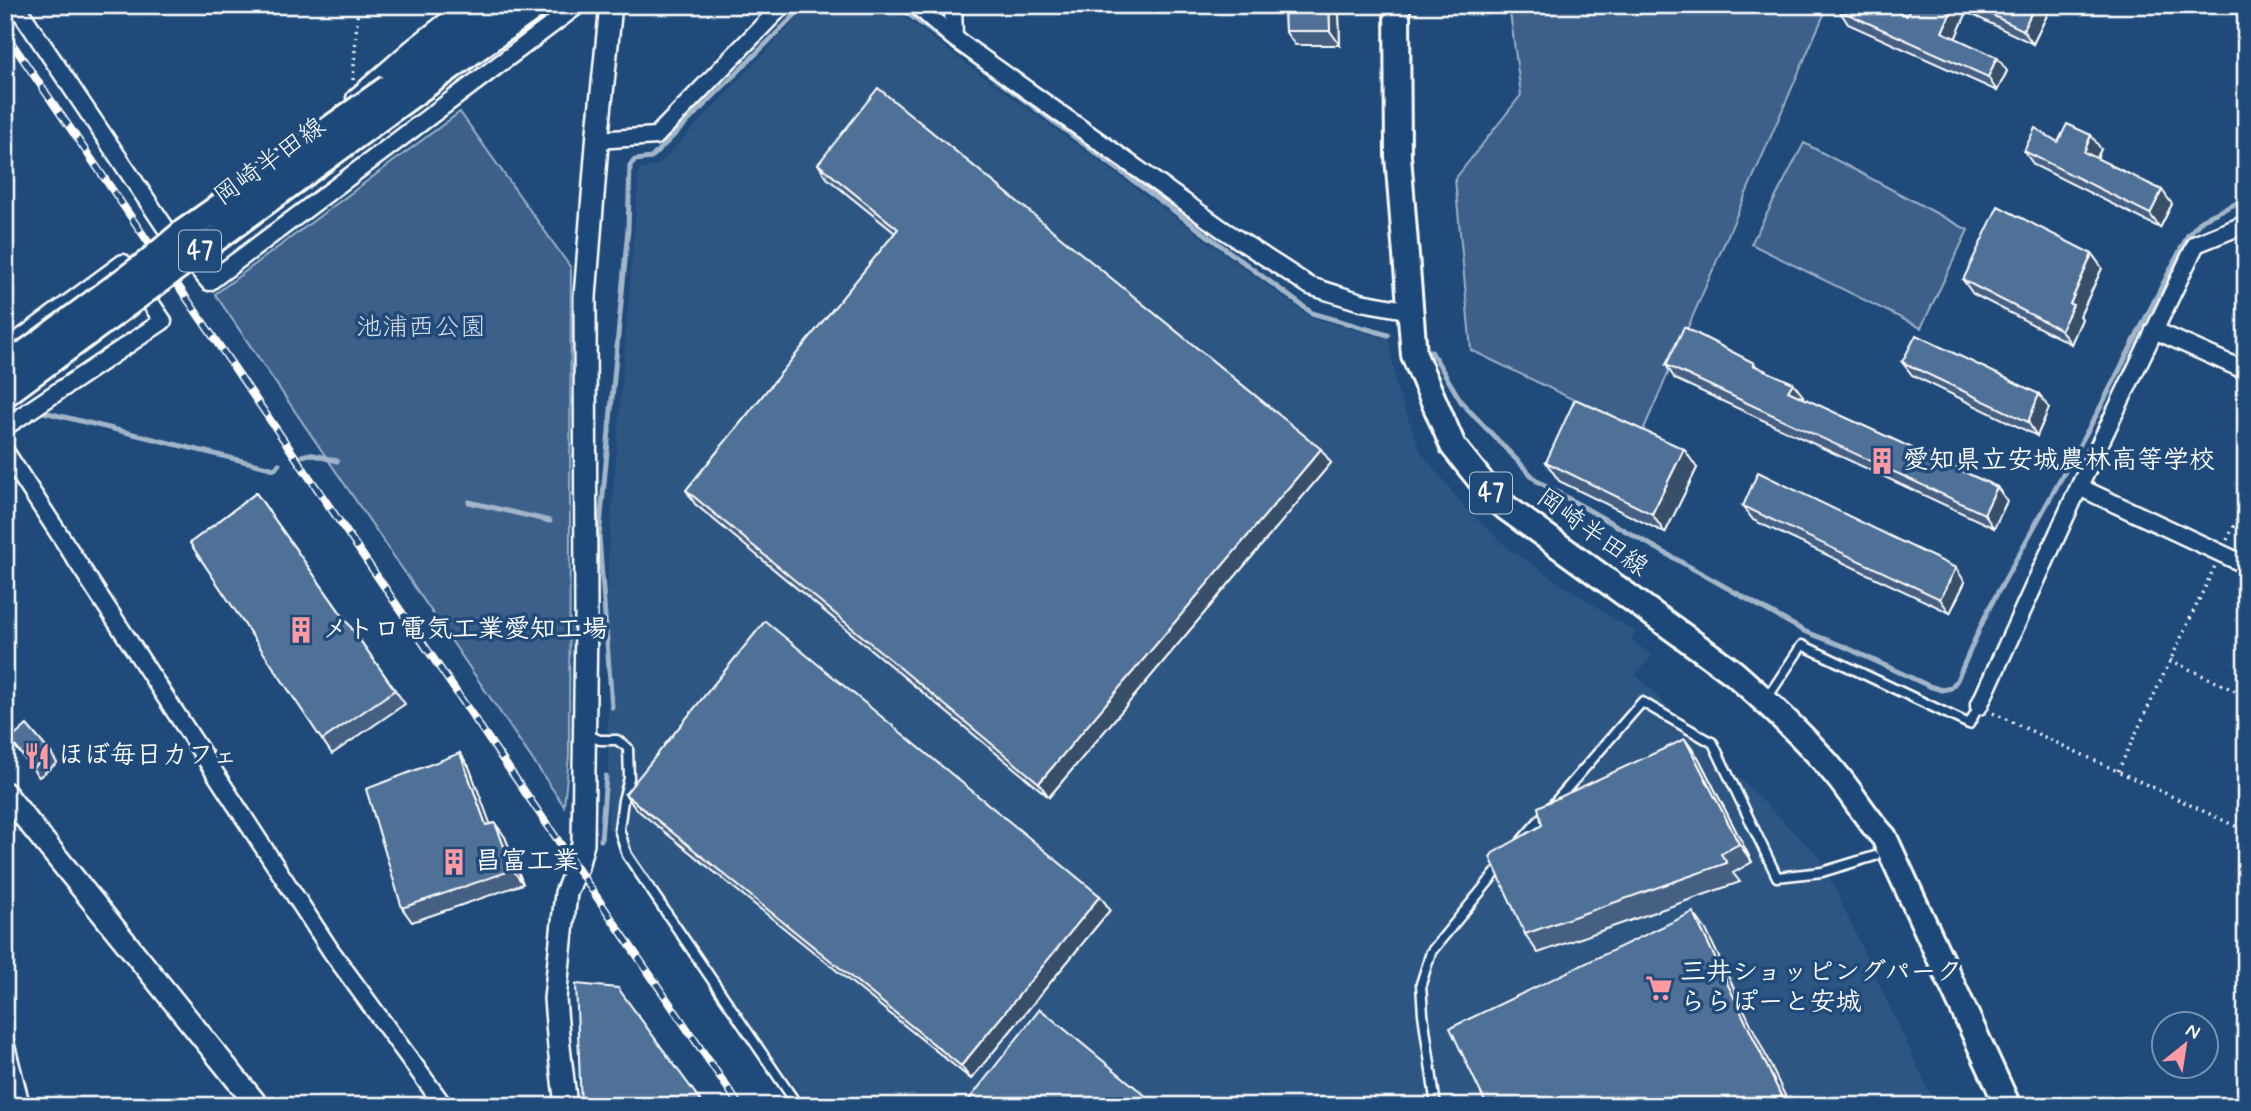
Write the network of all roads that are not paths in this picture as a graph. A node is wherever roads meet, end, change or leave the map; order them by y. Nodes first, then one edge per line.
1 (16, 5) edge
2 (467, 5) edge
3 (498, 5) edge
4 (537, 5) edge
5 (578, 5) edge
6 (611, 5) edge
7 (783, 5) edge
8 (916, 5) edge
9 (953, 5) edge
10 (1397, 5) edge
11 (954, 38) junction
12 (392, 97) junction
13 (597, 139) junction
14 (2246, 224) edge
15 (169, 233) junction
16 (1411, 311) junction
17 (2154, 330) junction
18 (5, 349) edge
19 (5, 368) edge
20 (2246, 371) edge
21 (5, 394) edge
22 (5, 427) edge
23 (5, 451) edge
24 (2079, 487) junction
25 (2246, 565) edge
26 (1765, 700) junction
27 (1979, 706) joint
28 (585, 734) junction
29 (5, 793) edge
30 (1873, 826) junction
31 (1516, 849) edge
32 (1875, 856) junction
33 (1507, 859) edge
34 (5, 1042) edge
35 (15, 1102) edge
36 (258, 1106) edge
37 (444, 1106) edge
38 (566, 1106) edge
39 (798, 1106) edge
40 (1436, 1106) edge
41 (1990, 1106) edge
42 (2008, 1106) edge

1 - 15 street
2 - 15 street
3 - 12 main road, 岡崎半田線 / 47
4 - 12 main road, 岡崎半田線 / 47
5 - 15 street
6 - 13 street
7 - 13 street
8 - 11 street
9 - 11 street
10 - 16 main road, 岡崎半田線 / 47
11 - 16 street
12 - 19 main road, 岡崎半田線 / 47, bridge
12 - 21 main road, 岡崎半田線 / 47, bridge
13 - 28 street
14 - 17 street
16 - 26 main road, 岡崎半田線 / 47
17 - 20 street
17 - 24 street
18 - 22 street
23 - 37 street
24 - 25 street
24 - 27 street
26 - 27 lane
26 - 30 main road, 岡崎半田線 / 47
28 - 38 street
28 - 39 lane
29 - 36 street
30 - 32 main road
30 - 42 main road, 岡崎半田線 / 47
31 - 32 lane
32 - 41 main road
33 - 40 lane
34 - 35 street

